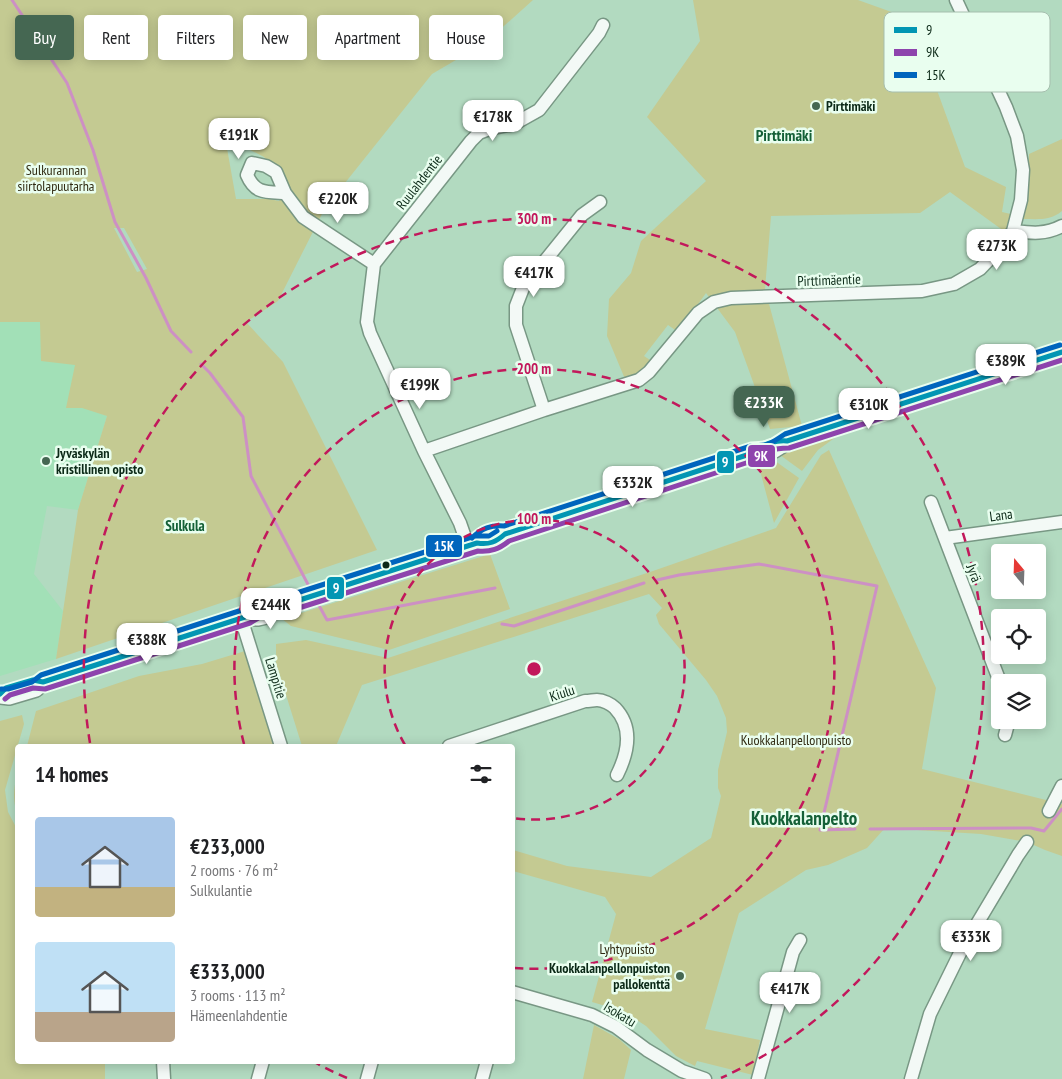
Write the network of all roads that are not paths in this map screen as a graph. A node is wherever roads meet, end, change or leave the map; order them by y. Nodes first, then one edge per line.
1 (956, 0) edge
2 (962, 12) edge
3 (603, 25) dead end
4 (999, 92) edge
5 (285, 193) dead end
6 (600, 202) dead end
7 (1062, 226) edge
8 (1013, 231) junction
9 (374, 264) junction
10 (1062, 352) edge
11 (544, 410) junction
12 (424, 451) junction
13 (931, 502) dead end
14 (1062, 522) edge
15 (945, 538) junction
16 (473, 544) junction
17 (245, 617) junction
18 (997, 674) edge
19 (0, 695) edge
20 (1007, 729) edge
21 (1006, 735) dead end
22 (281, 744) edge
23 (455, 744) edge
24 (617, 775) dead end
25 (1062, 786) edge
26 (1048, 811) dead end
27 (1027, 842) dead end
28 (800, 940) dead end
29 (515, 993) edge
30 (163, 1064) edge
31 (262, 1064) edge
32 (371, 1064) edge
33 (486, 1064) edge
34 (164, 1079) edge
35 (258, 1079) edge
36 (367, 1079) edge
37 (482, 1079) edge
38 (706, 1079) edge
39 (758, 1079) edge
40 (911, 1079) edge

1 - 2 street, Pirttimäentie
3 - 9 street, Ruulahdentie
4 - 8 street, Pirttimäentie
5 - 9 street
6 - 11 street
7 - 8 street
8 - 11 street, Pirttimäentie
9 - 12 street
10 - 16 main road
11 - 12 street, Pirttimäentie
12 - 16 street
13 - 15 street, Jyrä
14 - 15 street, Lana
15 - 18 street, Jyrä
16 - 17 main road
17 - 19 main road
17 - 22 street, Lampitie
20 - 21 street
23 - 24 street, Kiulu
25 - 26 street
27 - 40 street
28 - 39 street
29 - 38 street, Isokatu
30 - 34 street
31 - 35 street
32 - 36 street
33 - 37 street

